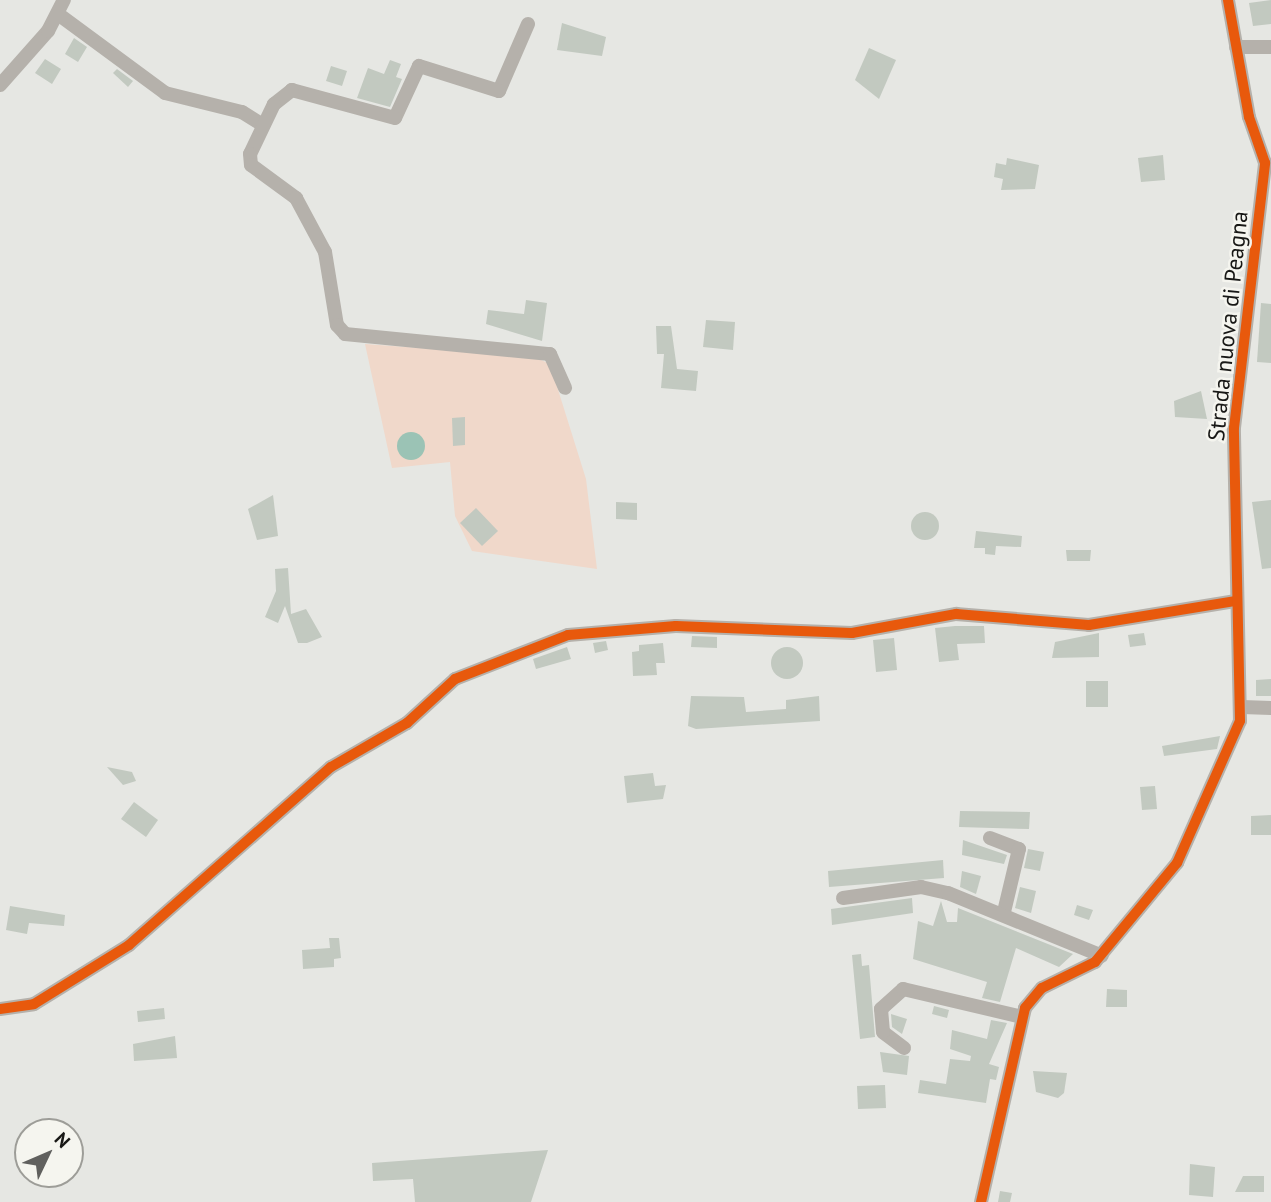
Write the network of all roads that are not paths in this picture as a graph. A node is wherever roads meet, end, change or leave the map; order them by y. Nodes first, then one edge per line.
1 (1228, 0) edge
2 (61, 7) edge
3 (528, 24) dead end
4 (1236, 47) junction
5 (1271, 47) edge
6 (0, 85) edge
7 (261, 124) junction
8 (565, 388) dead end
9 (1236, 601) junction
10 (1242, 707) junction
11 (1271, 708) edge
12 (990, 838) dead end
13 (843, 898) dead end
14 (1004, 912) junction
15 (1102, 956) junction
16 (0, 1009) edge
17 (1022, 1017) junction
18 (904, 1048) dead end
19 (981, 1202) edge

1 - 4 street, Strada nuova di Peagna
2 - 6 street
2 - 7 street
3 - 7 street
4 - 5 street
4 - 9 street, Strada nuova di Peagna
7 - 8 street
9 - 10 street, Strada nuova di Peagna
9 - 16 street
10 - 11 street
10 - 15 street, Strada nuova di Peagna
12 - 14 street
13 - 14 street
14 - 15 street
15 - 17 street, Strada nuova di Peagna
17 - 18 street
17 - 19 street, Strada nuova di Peagna

